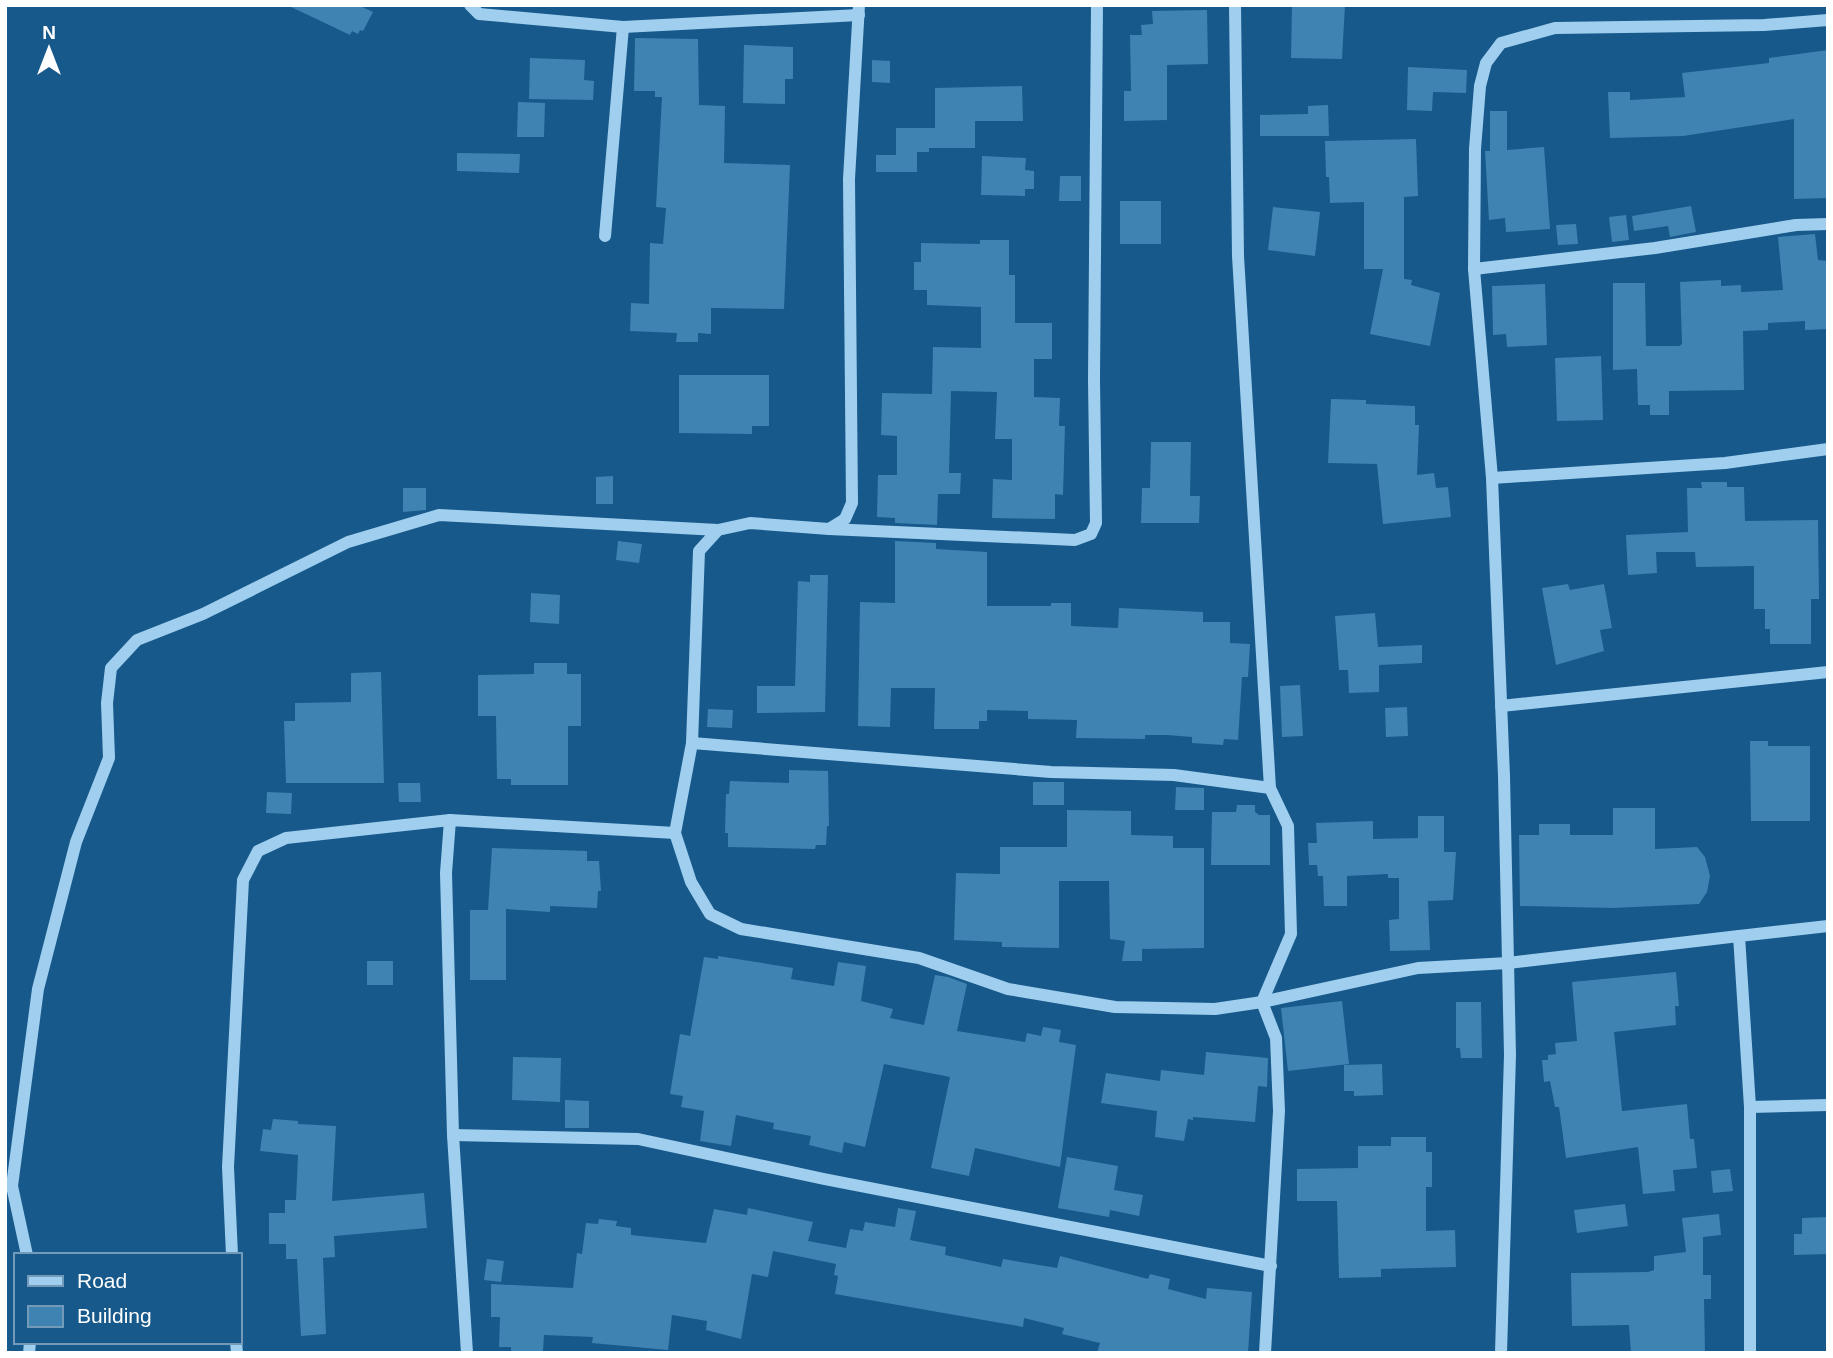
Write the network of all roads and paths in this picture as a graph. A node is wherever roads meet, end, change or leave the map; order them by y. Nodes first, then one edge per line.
1 (470, 5) edge
2 (1097, 5) edge
3 (1235, 5) edge
4 (859, 10) edge
5 (1828, 20) edge
6 (623, 27) junction
7 (1828, 224) edge
8 (605, 236) dead end
9 (1474, 270) junction
10 (1828, 449) edge
11 (1492, 478) junction
12 (829, 529) junction
13 (718, 530) junction
14 (1828, 672) edge
15 (1501, 706) junction
16 (692, 743) junction
17 (1270, 788) junction
18 (450, 820) junction
19 (676, 833) junction
20 (1828, 926) edge
21 (1739, 936) junction
22 (1508, 963) junction
23 (1262, 1002) junction
24 (1828, 1105) edge
25 (1750, 1107) junction
26 (453, 1135) junction
27 (27, 1253) edge
28 (232, 1253) edge
29 (1271, 1266) junction
30 (467, 1353) edge
31 (1265, 1353) edge
32 (1501, 1353) edge
33 (1749, 1353) edge

1 - 6 street
2 - 12 street
3 - 17 street
4 - 6 street
4 - 12 street
5 - 9 street
6 - 8 street
7 - 9 street
9 - 11 street
10 - 11 street
11 - 15 street
12 - 13 street
13 - 16 street
13 - 27 street
14 - 15 street
15 - 22 street
16 - 17 street
16 - 19 street
17 - 23 street
18 - 19 street
18 - 26 street
18 - 28 street
19 - 23 street
20 - 21 street
21 - 22 street
21 - 25 street
22 - 23 street
22 - 32 street
23 - 29 street
24 - 25 street
25 - 33 street
26 - 29 street
26 - 30 street
29 - 31 street

